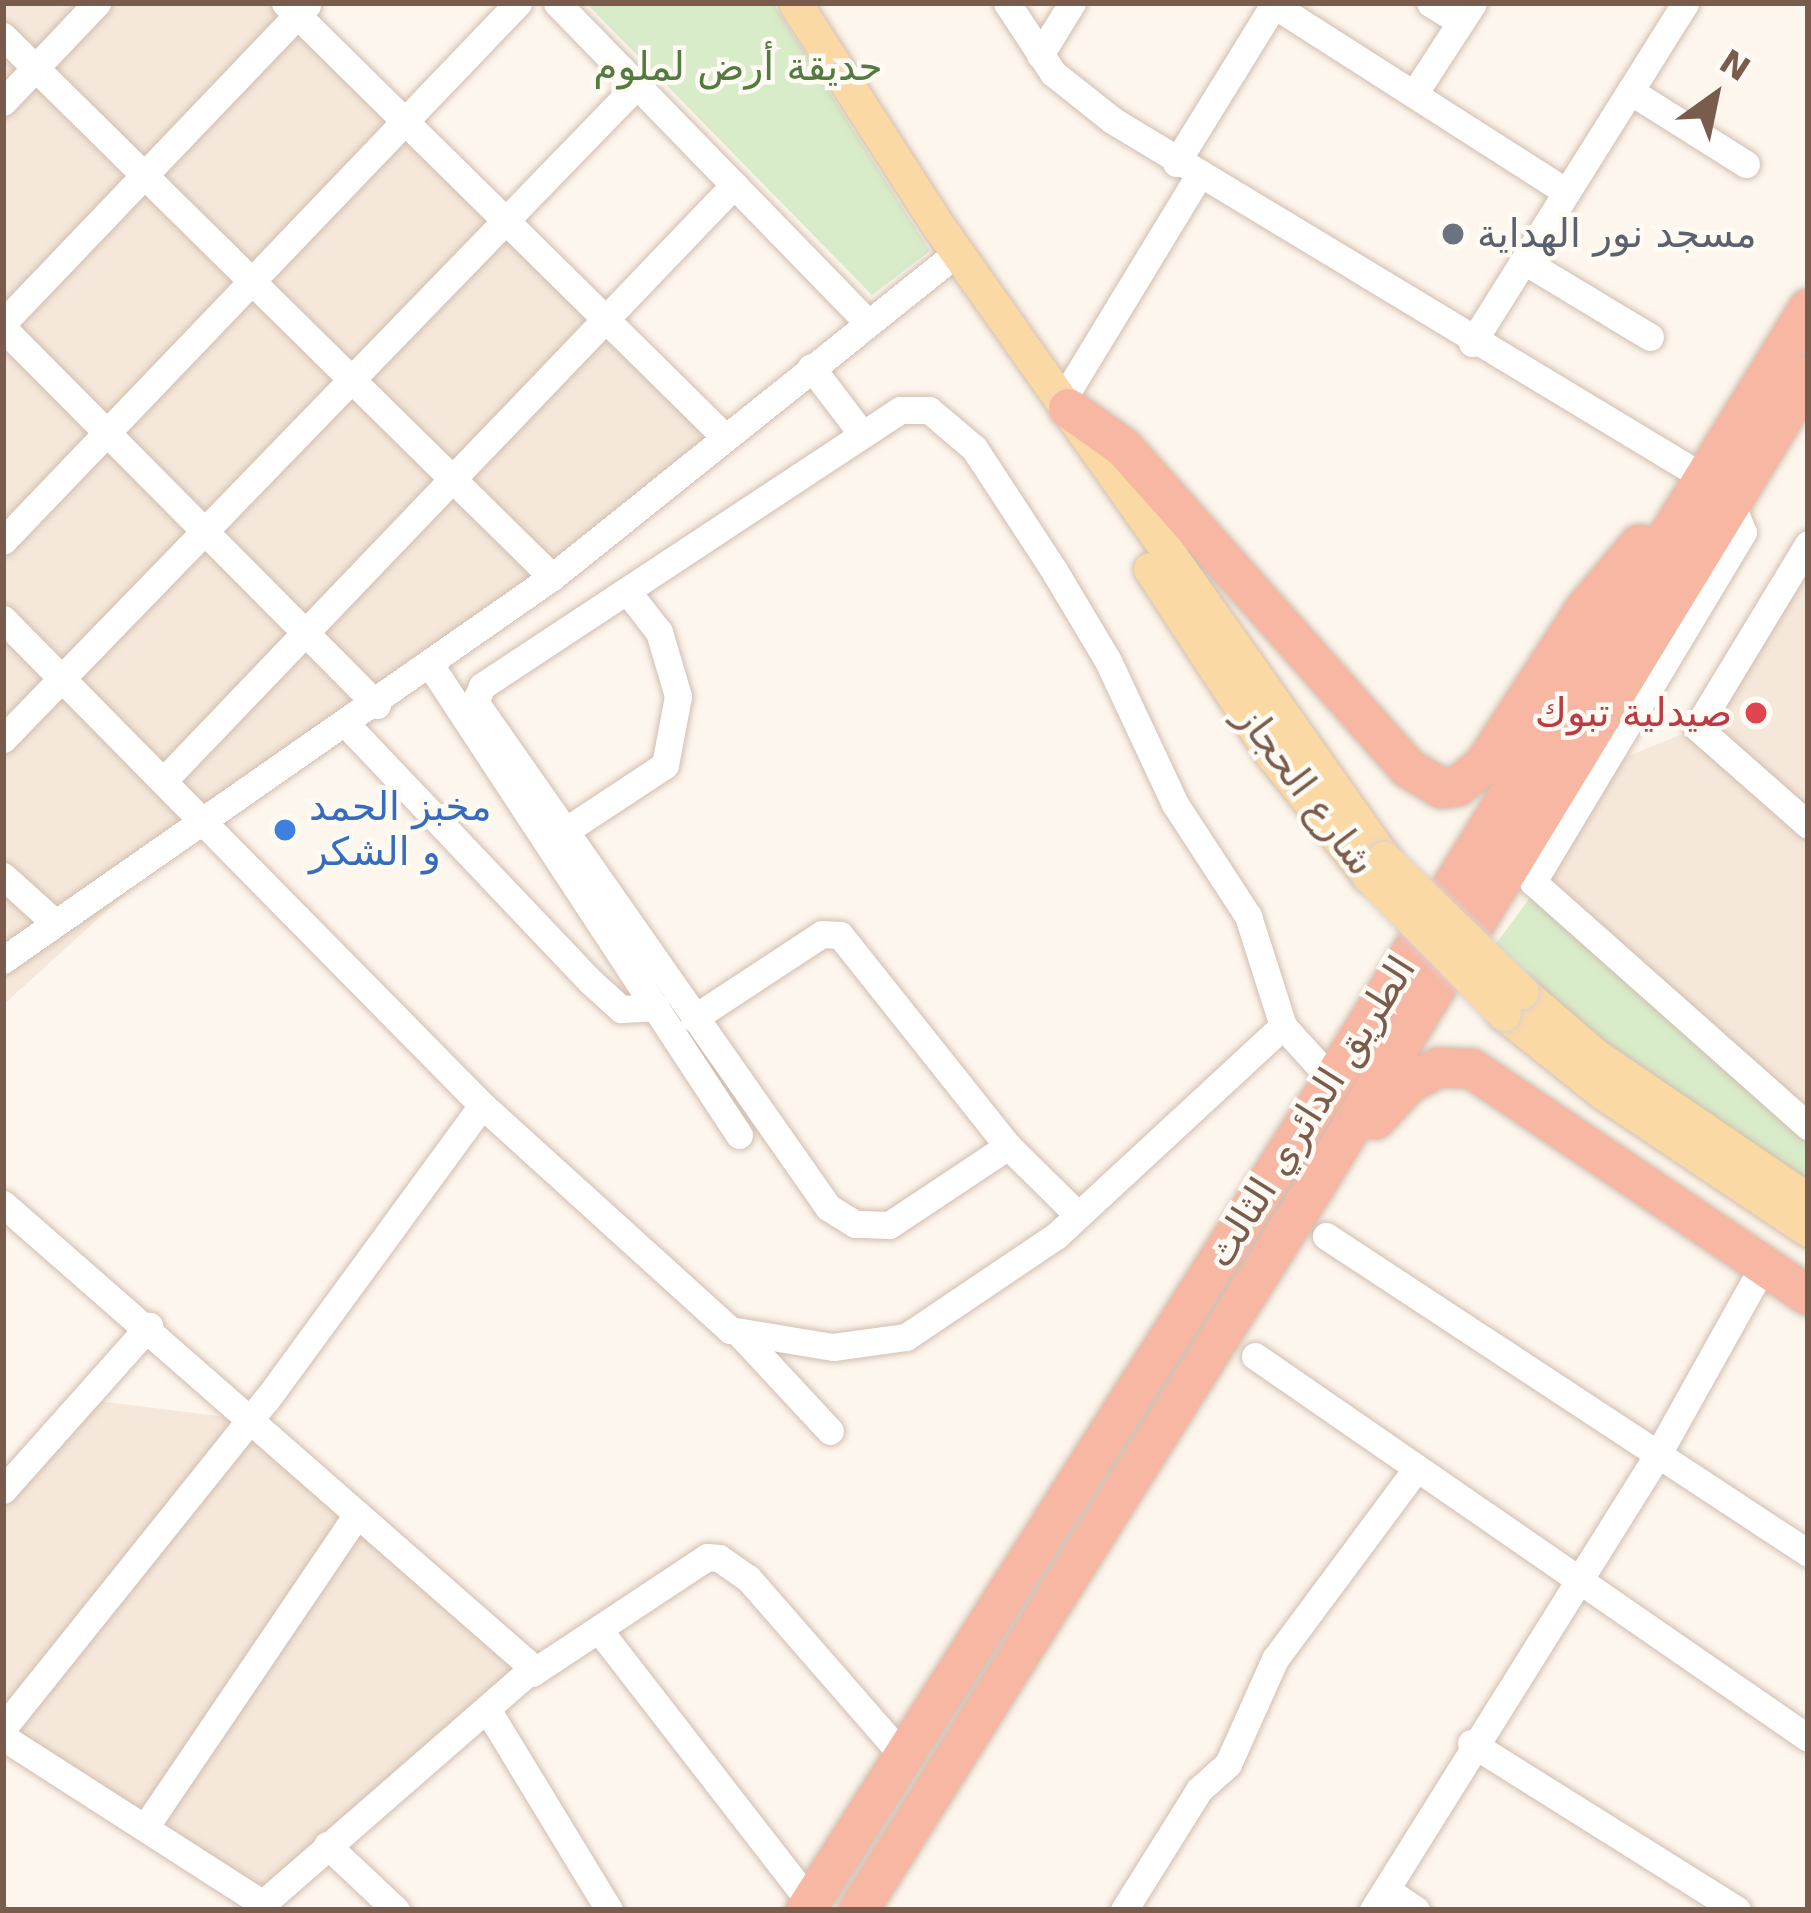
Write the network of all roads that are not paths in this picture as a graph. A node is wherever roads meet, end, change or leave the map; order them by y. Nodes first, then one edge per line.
1 (97, 3) edge
2 (518, 3) edge
3 (557, 3) edge
4 (795, 3) edge
5 (1006, 3) edge
6 (1072, 3) edge
7 (1430, 3) edge
8 (1685, 3) edge
9 (1275, 4) edge
10 (298, 7) edge
11 (1466, 13) edge
12 (3, 36) edge
13 (1040, 55) junction
14 (35, 68) junction
15 (638, 85) junction
16 (1630, 91) junction
17 (1414, 94) junction
18 (3, 102) edge
19 (406, 120) junction
20 (1746, 164) dead end
21 (1187, 170) junction
22 (145, 175) junction
23 (734, 185) junction
24 (1567, 192) junction
25 (506, 217) junction
26 (939, 227) junction
27 (950, 260) junction
28 (1524, 261) junction
29 (256, 280) junction
30 (1808, 308) edge
31 (608, 317) junction
32 (866, 321) junction
33 (3, 326) edge
34 (1650, 337) dead end
35 (1472, 344) junction
36 (811, 367) junction
37 (1808, 376) edge
38 (355, 377) junction
39 (1066, 404) junction
40 (106, 433) junction
41 (862, 434) junction
42 (724, 436) junction
43 (456, 477) junction
44 (1709, 492) junction
45 (207, 534) junction
46 (3, 541) edge
47 (1808, 544) edge
48 (552, 577) junction
49 (627, 591) junction
50 (3, 620) edge
51 (305, 630) junction
52 (431, 666) junction
53 (60, 677) junction
54 (377, 705) junction
55 (347, 725) junction
56 (3, 740) edge
57 (165, 779) junction
58 (208, 820) junction
59 (1808, 825) edge
60 (568, 830) junction
61 (1376, 866) junction
62 (3, 876) edge
63 (53, 922) junction
64 (3, 960) edge
65 (1513, 1003) junction
66 (656, 1007) junction
67 (694, 1018) junction
68 (1283, 1026) junction
69 (1332, 1080) junction
70 (482, 1105) junction
71 (1808, 1126) edge
72 (739, 1135) dead end
73 (1008, 1146) junction
74 (1313, 1188) junction
75 (1808, 1200) edge
76 (3, 1204) edge
77 (1078, 1215) junction
78 (1808, 1230) edge
79 (1326, 1236) dead end
80 (1762, 1268) junction
81 (1808, 1295) edge
82 (149, 1326) junction
83 (738, 1332) junction
84 (1256, 1356) dead end
85 (250, 1420) junction
86 (830, 1431) dead end
87 (1658, 1454) junction
88 (1416, 1469) junction
89 (3, 1490) edge
90 (357, 1514) junction
91 (1808, 1553) edge
92 (1577, 1580) junction
93 (599, 1630) junction
94 (532, 1673) junction
95 (490, 1714) junction
96 (3, 1733) edge
97 (1808, 1738) edge
98 (1471, 1743) junction
99 (906, 1759) junction
100 (146, 1826) junction
101 (327, 1844) junction
102 (1380, 1900) edge
103 (259, 1906) edge
104 (808, 1906) edge
105 (396, 1910) edge
106 (609, 1910) edge
107 (858, 1910) edge
108 (1124, 1910) edge
109 (1416, 1910) edge
110 (1737, 1910) edge

1 - 14 street
2 - 19 street
3 - 15 street
4 - 26 main road, شارع الحجاز
5 - 13 street
6 - 13 street
7 - 11 street
8 - 16 street
9 - 17 street
9 - 21 street
10 - 19 street
10 - 22 street
11 - 17 street
12 - 14 street
13 - 21 street
14 - 18 street
14 - 22 street
15 - 23 street
15 - 25 street
16 - 20 street
16 - 24 street
17 - 24 street
19 - 25 street
19 - 29 street
21 - 35 street
21 - 39 street
22 - 29 street
22 - 33 street
23 - 31 street
23 - 32 street
24 - 28 street
25 - 31 street
25 - 38 street
26 - 27 main road, شارع الحجاز
26 - 39 main road, شارع الحجاز
27 - 32 street
27 - 61 main road, شارع الحجاز
28 - 34 street
28 - 35 street
29 - 38 street
29 - 40 street
30 - 44 highway, الطريق الدائري الثالث
31 - 42 street
31 - 43 street
32 - 36 street
33 - 40 street
35 - 44 street
36 - 41 street
36 - 42 street
37 - 44 highway, الطريق الدائري الثالث
38 - 43 street
38 - 45 street
39 - 44 highway
39 - 61 main road, شارع الحجاز
40 - 45 street
40 - 46 street
41 - 49 street
41 - 68 street
42 - 48 street
43 - 48 street
43 - 51 street
44 - 69 highway, الطريق الدائري الثالث
44 - 71 street
44 - 74 highway, الطريق الدائري الثالث
45 - 51 street
45 - 53 street
47 - 59 street
48 - 52 street
49 - 60 street
49 - 60 street
50 - 53 street
51 - 54 street
51 - 57 street
52 - 54 street
52 - 66 street
53 - 56 street
53 - 57 street
54 - 55 street
55 - 58 street
55 - 66 street
57 - 58 street
58 - 63 street
58 - 70 street
60 - 67 street
61 - 65 main road, شارع الحجاز, bridge
62 - 63 street
63 - 64 street
65 - 75 main road, شارع الحجاز
65 - 78 main road, شارع الحجاز
66 - 72 street
67 - 73 street
67 - 73 street
68 - 69 street
68 - 77 street
69 - 99 highway, الطريق الدائري الثالث
70 - 83 street
70 - 85 street
73 - 77 street
74 - 80 highway
74 - 107 highway, الطريق الدائري الثالث
76 - 82 street
77 - 83 street
79 - 87 street
80 - 81 highway
80 - 87 street
82 - 85 street
82 - 89 street
83 - 86 street
84 - 88 street
85 - 90 street
85 - 96 street
87 - 91 street
87 - 92 street
88 - 92 street
88 - 108 street
90 - 94 street
90 - 100 street
92 - 97 street
92 - 98 street
93 - 94 street
93 - 99 street
93 - 104 street
94 - 95 street
95 - 101 street
95 - 106 street
96 - 100 street
98 - 102 street
98 - 110 street
99 - 104 highway, الطريق الدائري الثالث
100 - 103 street
101 - 103 street
101 - 105 street
102 - 109 street

